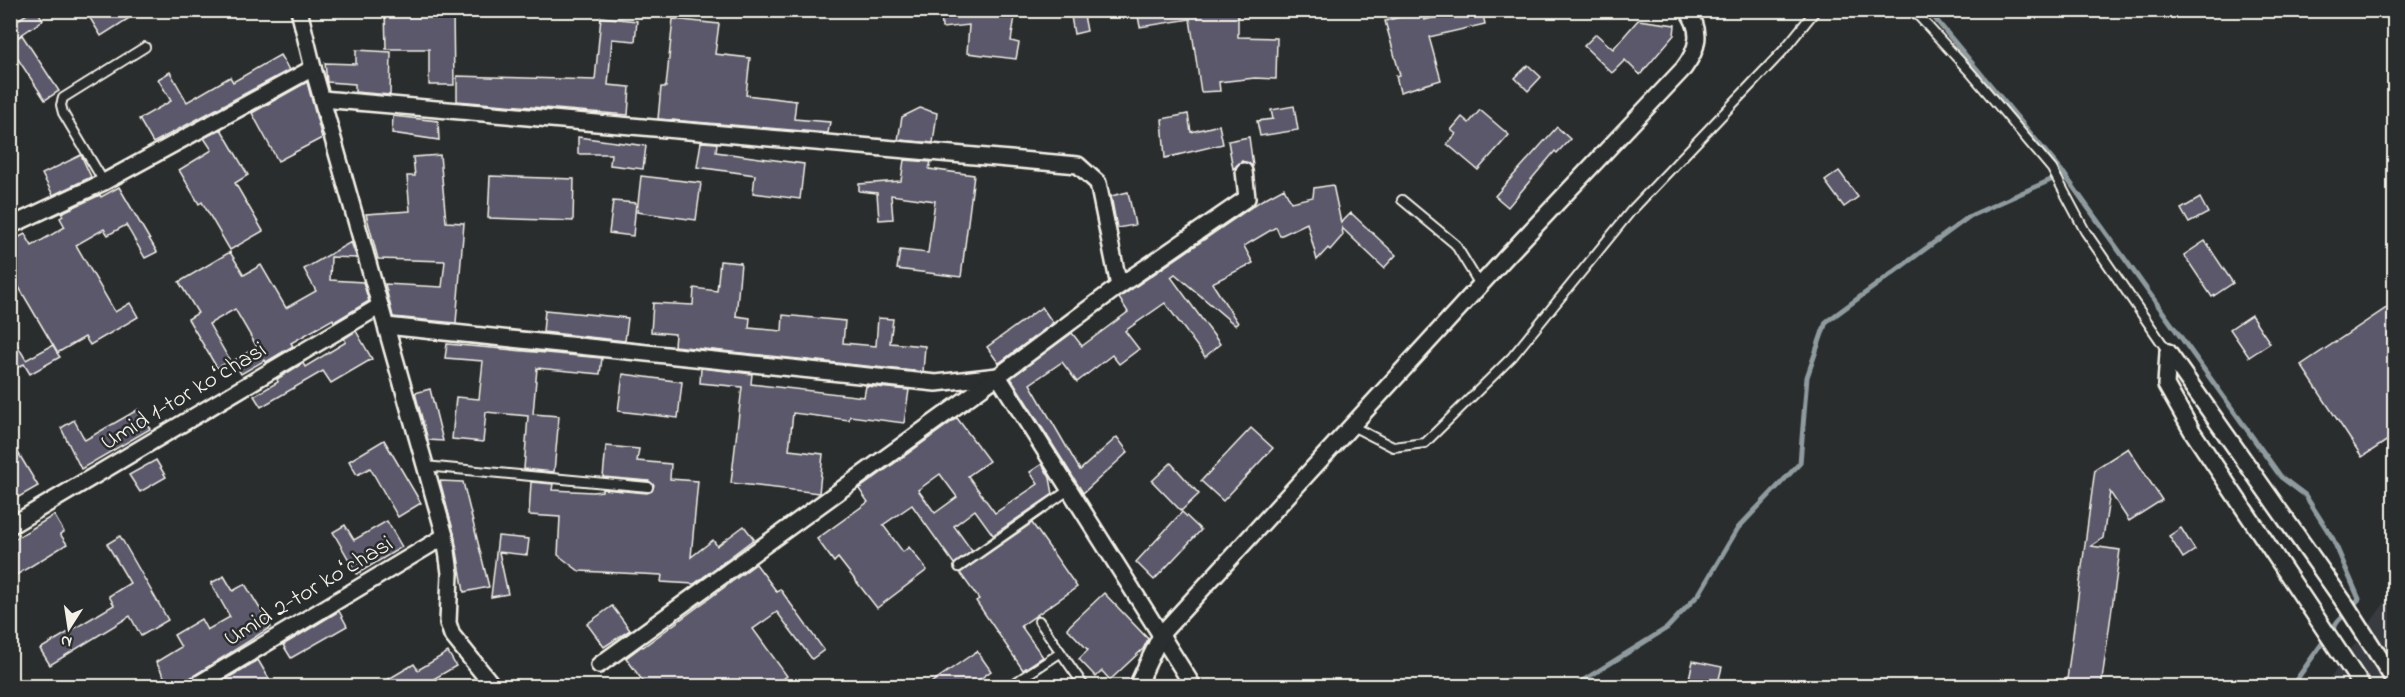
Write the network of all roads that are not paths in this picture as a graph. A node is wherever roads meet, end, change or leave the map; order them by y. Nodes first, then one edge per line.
1 (299, 10) edge
2 (1687, 10) edge
3 (1816, 10) edge
4 (1913, 10) edge
5 (145, 47) dead end
6 (313, 68) junction
7 (322, 99) junction
8 (1244, 171) dead end
9 (104, 182) junction
10 (1402, 200) dead end
11 (10, 225) edge
12 (1480, 285) junction
13 (1119, 286) junction
14 (380, 306) junction
15 (386, 326) junction
16 (2168, 352) junction
17 (998, 376) junction
18 (1352, 426) junction
19 (425, 466) junction
20 (648, 487) dead end
21 (1070, 489) junction
22 (10, 526) edge
23 (445, 536) junction
24 (959, 567) dead end
25 (1039, 621) dead end
26 (1161, 633) junction
27 (1060, 653) junction
28 (599, 665) dead end
29 (2394, 680) edge
30 (195, 687) edge
31 (493, 687) edge
32 (1010, 687) edge
33 (1084, 687) edge
34 (1137, 687) edge
35 (1193, 687) edge
36 (2362, 687) edge

1 - 6 street
2 - 12 street
3 - 18 lane
4 - 16 lane
5 - 9 lane
6 - 7 street
6 - 9 street
7 - 13 street
7 - 14 street
8 - 13 street
9 - 11 street
10 - 12 lane
12 - 18 street
13 - 17 street
14 - 15 street
14 - 22 street, Umid 1-tor koʻchasi
15 - 17 street
15 - 19 street
16 - 29 street
16 - 36 street
17 - 21 street
17 - 28 street
18 - 26 street
19 - 20 lane
19 - 23 street
21 - 24 lane
21 - 26 street
23 - 30 street, Umid 2-tor koʻchasi
23 - 31 street
25 - 27 lane
26 - 34 street
26 - 35 street
27 - 32 lane
27 - 33 lane

